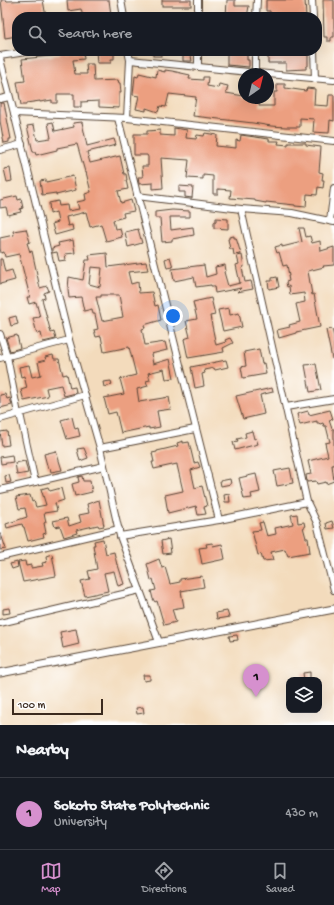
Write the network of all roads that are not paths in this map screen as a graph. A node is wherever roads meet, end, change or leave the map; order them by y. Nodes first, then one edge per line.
1 (122, 0) edge
2 (198, 0) edge
3 (256, 0) edge
4 (312, 0) edge
5 (123, 12) edge
6 (198, 12) edge
7 (256, 12) edge
8 (313, 12) edge
9 (12, 55) edge
10 (129, 56) edge
11 (198, 56) edge
12 (255, 56) edge
13 (314, 56) edge
14 (0, 57) edge
15 (130, 60) junction
16 (198, 67) junction
17 (255, 68) edge
18 (238, 71) edge
19 (274, 75) edge
20 (315, 79) junction
21 (334, 80) edge
22 (9, 97) junction
23 (0, 99) edge
24 (14, 113) junction
25 (118, 118) junction
26 (127, 118) junction
27 (334, 141) edge
28 (22, 144) junction
29 (0, 150) edge
30 (334, 188) edge
31 (137, 196) junction
32 (241, 209) junction
33 (332, 222) edge
34 (0, 334) edge
35 (69, 340) junction
36 (7, 356) junction
37 (0, 358) edge
38 (85, 396) junction
39 (334, 399) edge
40 (286, 407) junction
41 (19, 414) junction
42 (0, 419) edge
43 (195, 429) junction
44 (100, 448) junction
45 (104, 466) junction
46 (35, 482) junction
47 (0, 490) edge
48 (307, 502) junction
49 (219, 520) junction
50 (119, 529) junction
51 (120, 536) junction
52 (0, 557) edge
53 (140, 590) junction
54 (334, 590) edge
55 (334, 609) edge
56 (0, 623) edge
57 (159, 642) junction
58 (0, 673) edge

1 - 5 street
2 - 6 street
3 - 7 street
4 - 8 street
9 - 14 street
10 - 15 street
11 - 16 street
12 - 17 street
13 - 20 street
14 - 22 street
15 - 16 street
15 - 26 street
16 - 18 street
19 - 20 street
20 - 21 street
22 - 23 street
22 - 24 street
24 - 25 street
24 - 28 street
25 - 26 street
25 - 31 street
26 - 27 street
28 - 29 street
28 - 35 street
30 - 33 street
31 - 32 street
31 - 43 street
32 - 33 street
32 - 40 street
34 - 36 street
35 - 36 street
35 - 38 street
36 - 37 street
36 - 41 street
38 - 41 street
38 - 44 street
39 - 40 street
40 - 48 street
41 - 42 street
41 - 46 street
43 - 44 street
43 - 49 street
44 - 45 street
45 - 46 street
45 - 50 street
46 - 47 street
48 - 49 street
48 - 54 street
49 - 51 street
50 - 51 street
50 - 52 street
51 - 53 street
53 - 56 street
53 - 57 street
55 - 57 street
57 - 58 street

